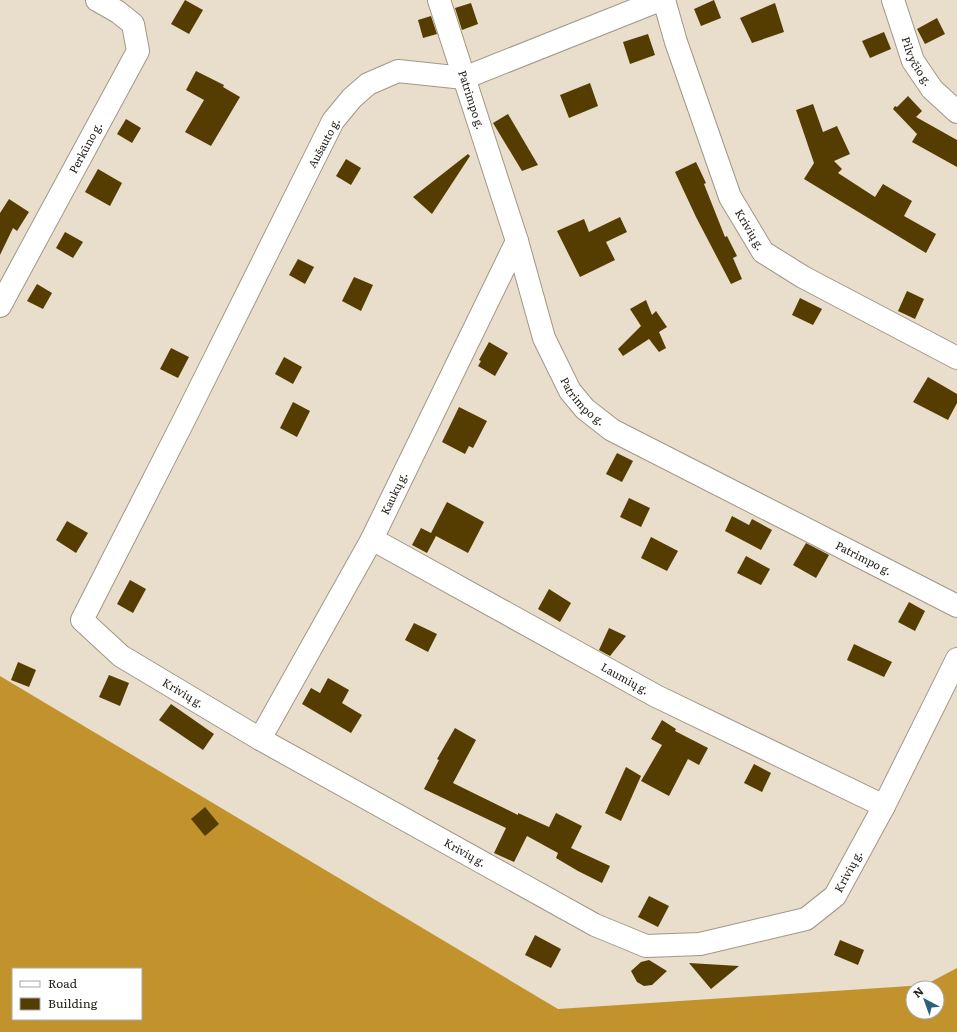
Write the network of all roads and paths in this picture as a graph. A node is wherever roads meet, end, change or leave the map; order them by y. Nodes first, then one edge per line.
1 (97, 0) edge
2 (439, 0) edge
3 (660, 0) edge
4 (664, 0) edge
5 (893, 0) edge
6 (464, 78) junction
7 (957, 112) edge
8 (517, 241) junction
9 (0, 306) edge
10 (957, 358) edge
11 (183, 422) joint
12 (372, 539) junction
13 (957, 606) edge
14 (957, 659) edge
15 (260, 739) junction
16 (884, 806) junction

1 - 9 street, Perkūno g.
2 - 6 street, Patrimpo g.
3 - 6 street, Aušauto g.
4 - 10 street, Krivių g.
5 - 7 street, Pilvyčio g.
6 - 8 street, Patrimpo g.
6 - 11 street, Aušauto g.
8 - 12 street, Kaukų g.
8 - 13 street, Patrimpo g.
11 - 15 street, Krivių g.
12 - 15 street, Kaukų g.
12 - 16 street, Laumių g.
14 - 16 street, Krivių g.
15 - 16 street, Krivių g.

